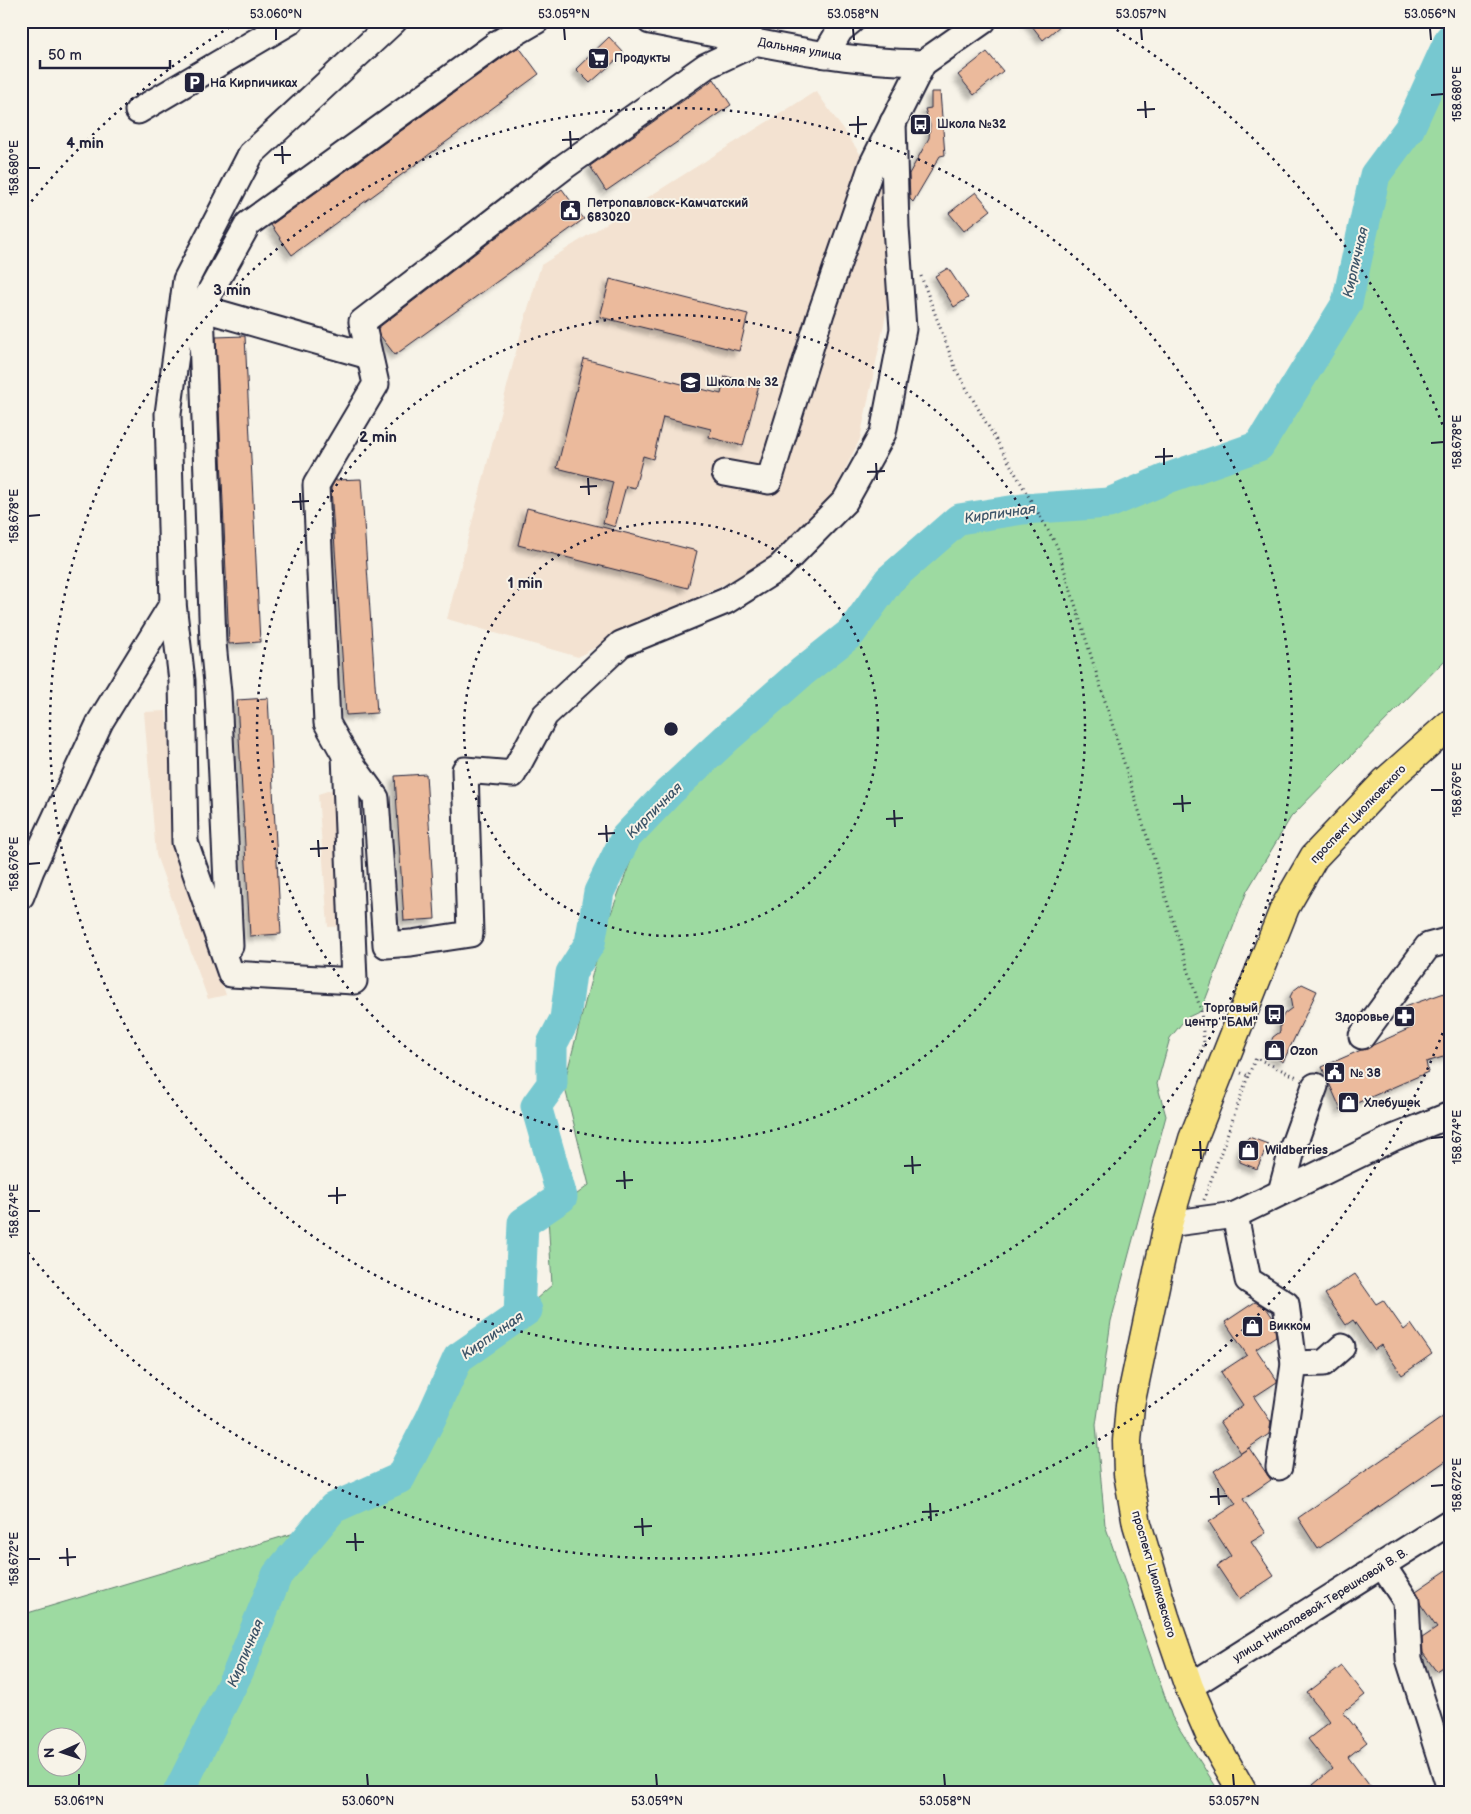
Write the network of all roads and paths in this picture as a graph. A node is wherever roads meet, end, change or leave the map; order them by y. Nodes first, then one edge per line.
1 (291, 21) edge
2 (394, 21) edge
3 (536, 21) edge
4 (650, 21) edge
5 (851, 21) edge
6 (983, 21) edge
7 (757, 42) junction
8 (825, 55) junction
9 (923, 62) junction
10 (138, 111) dead end
11 (893, 122) junction
12 (919, 270) dead end
13 (201, 308) junction
14 (370, 356) junction
15 (725, 473) dead end
16 (174, 603) junction
17 (1450, 724) edge
18 (345, 755) junction
19 (21, 896) edge
20 (1450, 940) edge
21 (231, 974) junction
22 (1200, 1011) dead end
23 (1362, 1036) dead end
24 (1248, 1076) dead end
25 (1315, 1086) dead end
26 (1450, 1115) edge
27 (1281, 1192) junction
28 (1235, 1215) junction
29 (1197, 1220) junction
30 (1168, 1224) junction
31 (1342, 1347) dead end
32 (1294, 1364) junction
33 (1279, 1467) dead end
34 (1450, 1522) edge
35 (1382, 1566) junction
36 (1189, 1687) junction
37 (1449, 1791) edge
38 (1243, 1793) edge

1 - 10 street
2 - 16 street
3 - 13 street
4 - 7 street, Дальняя улица
5 - 8 street
6 - 9 street
7 - 8 street, Дальняя улица
7 - 14 street
8 - 9 street, Дальняя улица
9 - 11 street
11 - 15 street
11 - 18 street
12 - 22 path
13 - 14 street
13 - 21 street
14 - 18 street
16 - 19 street
16 - 21 street
17 - 30 main road, проспект Циолковского
18 - 21 street
20 - 23 street
24 - 29 path
25 - 27 street
26 - 27 street
27 - 28 street
28 - 29 street
28 - 32 street
29 - 30 street
30 - 36 main road, проспект Циолковского
31 - 32 street
32 - 33 street
34 - 35 street, улица Николаевой-Терешковой В. В.
35 - 36 street, улица Николаевой-Терешковой В. В.
35 - 37 street
36 - 38 main road, проспект Циолковского

